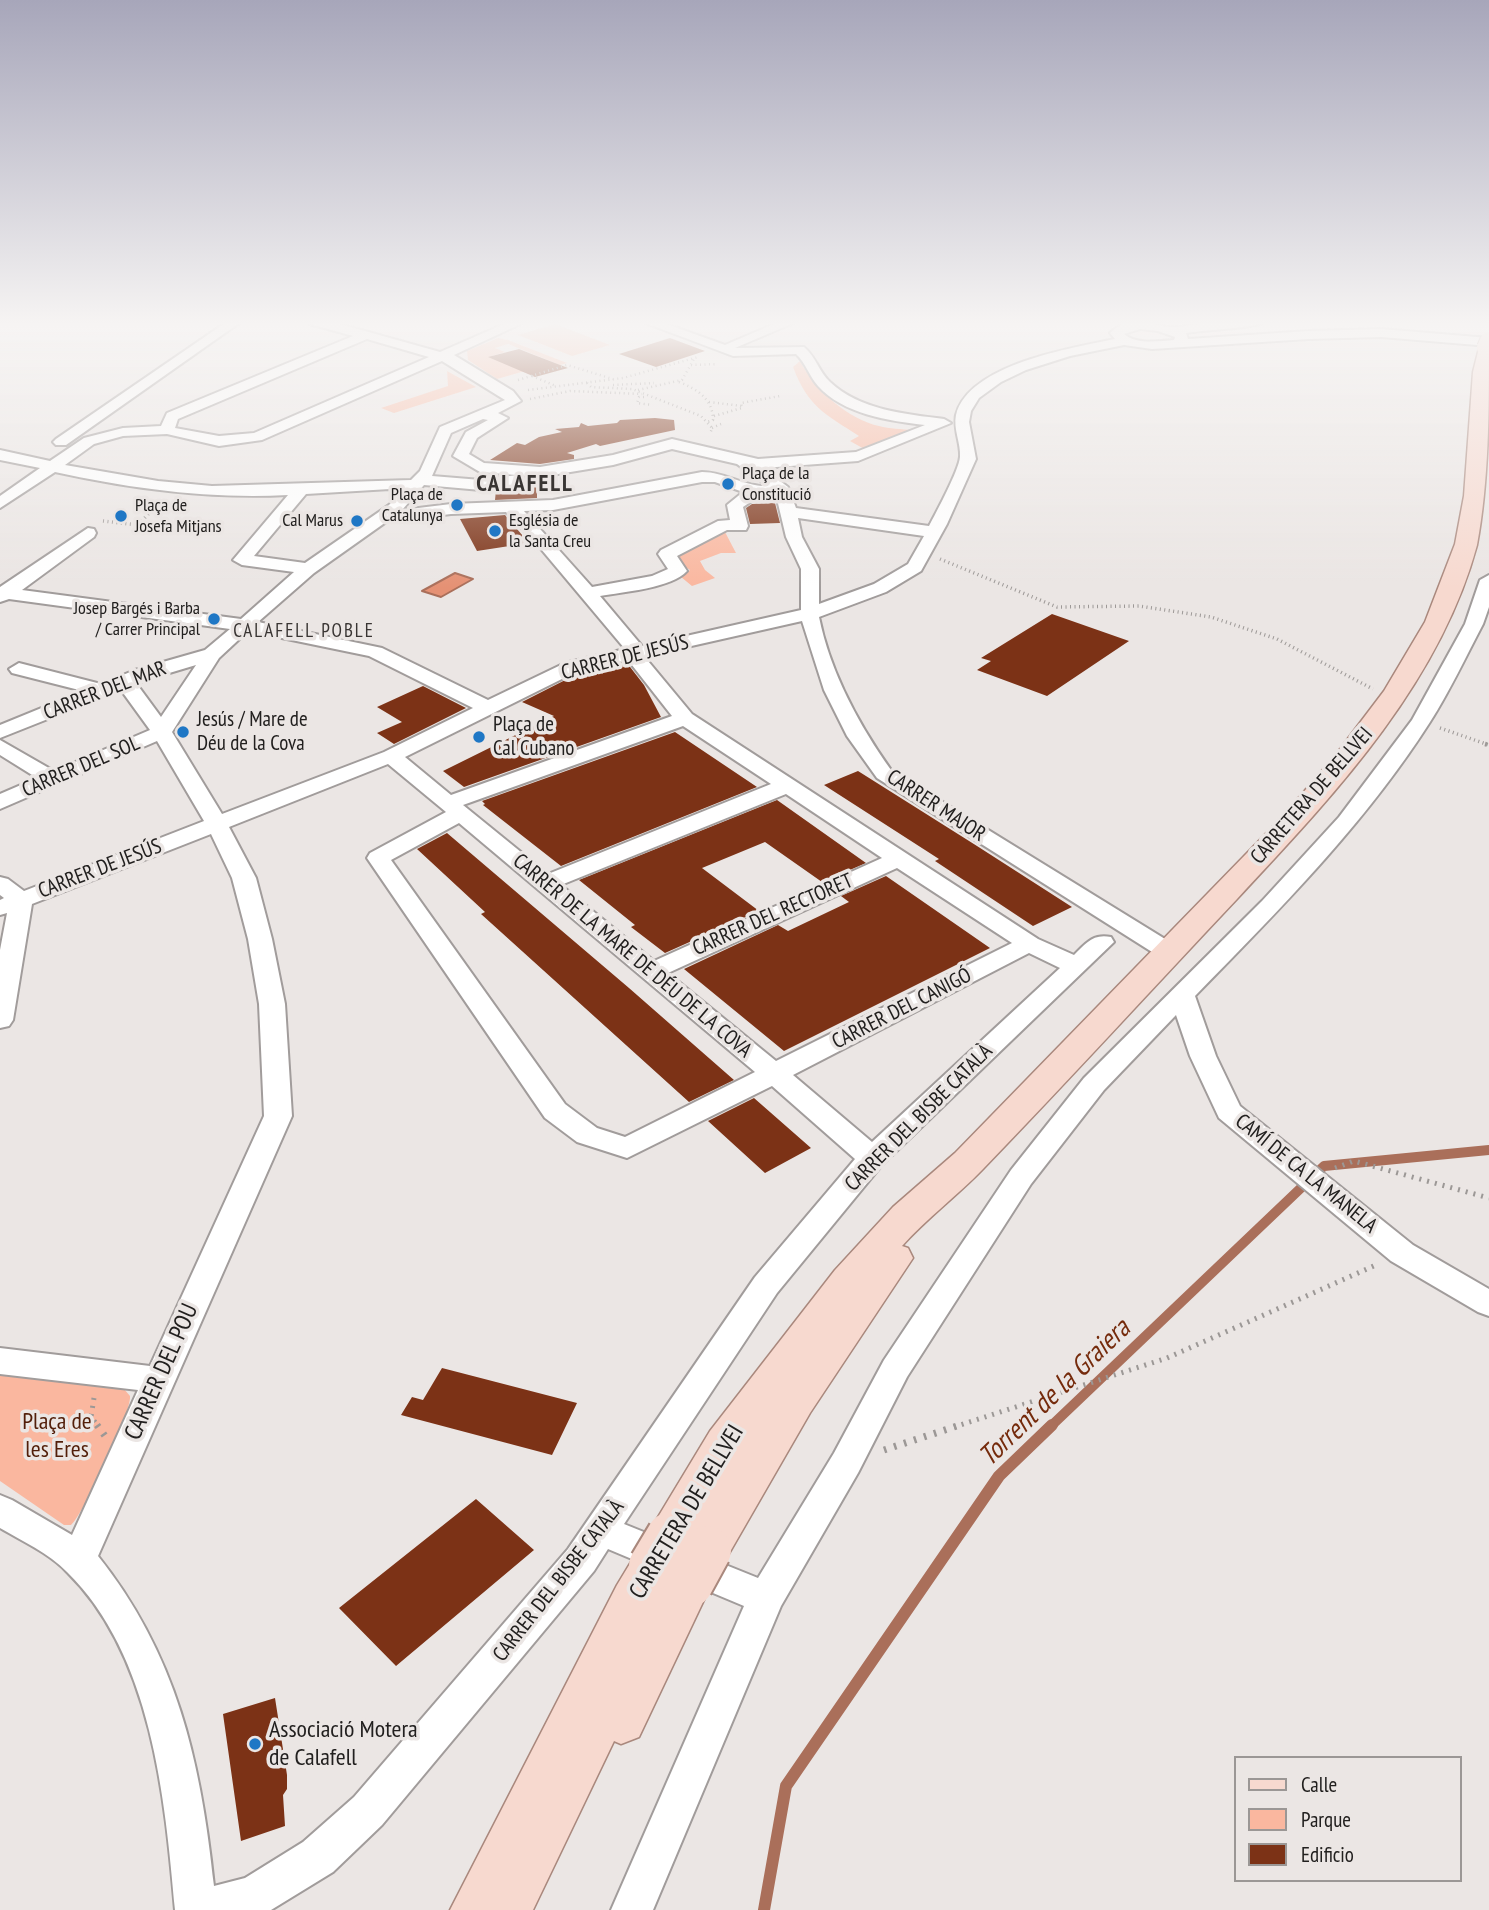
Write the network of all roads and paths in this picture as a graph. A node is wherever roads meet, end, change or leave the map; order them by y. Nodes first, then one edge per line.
1 (109, 410) edge
2 (130, 410) edge
3 (198, 410) edge
4 (319, 410) edge
5 (495, 410) edge
6 (687, 410) edge
7 (711, 410) edge
8 (737, 410) edge
9 (872, 410) edge
10 (965, 410) edge
11 (1478, 410) edge
12 (483, 415) junction
13 (714, 416) junction
14 (91, 422) junction
15 (707, 422) junction
16 (962, 422) junction
17 (169, 423) junction
18 (944, 423) junction
19 (721, 424) dead end
20 (122, 427) junction
21 (712, 428) junction
22 (680, 446) junction
23 (0, 456) edge
24 (742, 461) junction
25 (32, 463) junction
26 (50, 467) junction
27 (582, 475) dead end
28 (542, 476) junction
29 (418, 483) junction
30 (0, 485) edge
31 (174, 488) junction
32 (301, 489) junction
33 (750, 495) junction
34 (782, 495) junction
35 (0, 503) edge
36 (511, 508) junction
37 (376, 522) junction
38 (92, 526) joint
39 (935, 532) junction
40 (925, 552) junction
41 (308, 569) junction
42 (1489, 580) edge
43 (588, 593) junction
44 (2, 594) edge
45 (809, 614) junction
46 (244, 625) junction
47 (638, 653) junction
48 (212, 654) junction
49 (19, 669) dead end
50 (124, 681) junction
51 (103, 690) junction
52 (1393, 698) junction
53 (488, 708) junction
54 (685, 718) junction
55 (1421, 721) junction
56 (0, 732) edge
57 (162, 732) junction
58 (1489, 745) edge
59 (0, 746) edge
60 (391, 756) junction
61 (52, 779) junction
62 (786, 786) junction
63 (0, 802) edge
64 (456, 808) junction
65 (217, 824) junction
66 (898, 859) junction
67 (0, 884) edge
68 (544, 884) junction
69 (10, 904) edge
70 (1102, 942) dead end
71 (1029, 944) junction
72 (1169, 952) junction
73 (1077, 966) junction
74 (649, 972) junction
75 (1182, 994) junction
76 (0, 1020) edge
77 (775, 1074) junction
78 (872, 1158) junction
79 (968, 1162) junction
80 (1311, 1178) junction
81 (1489, 1198) edge
82 (1402, 1253) junction
83 (1489, 1304) edge
84 (0, 1361) edge
85 (158, 1380) junction
86 (96, 1393) dead end
87 (116, 1438) dead end
88 (846, 1463) junction
89 (0, 1510) edge
90 (602, 1531) junction
91 (79, 1559) junction
92 (673, 1565) junction
93 (766, 1598) junction
94 (196, 1910) edge
95 (202, 1910) edge
96 (453, 1910) edge
97 (477, 1910) edge
98 (505, 1910) edge
99 (528, 1910) edge
100 (632, 1910) edge

1 - 14 street
2 - 20 street
3 - 17 street
4 - 17 street
5 - 12 street
6 - 15 path
7 - 13 path
8 - 13 path
9 - 18 street
10 - 16 street
11 - 52 main road, CARRETERA DE BELLVEI
12 - 28 street
12 - 29 street
13 - 15 path
14 - 20 street
14 - 25 street
15 - 21 path
16 - 18 street
16 - 39 street, CARRER DE JESÚS
17 - 20 street
18 - 24 street
19 - 21 path
20 - 26 street
21 - 22 path
22 - 24 street
22 - 28 street
23 - 25 street
24 - 34 street
25 - 26 street
25 - 30 street
26 - 31 street
26 - 35 street
27 - 28 street
28 - 29 street
29 - 32 street
29 - 37 street
31 - 32 street
31 - 38 path
32 - 41 street
33 - 34 street
33 - 36 street
33 - 43 street
34 - 39 street
34 - 45 street, CARRER MAJOR
36 - 37 street
36 - 43 street
37 - 41 street
38 - 44 street
39 - 40 street, CARRER DE JESÚS
40 - 45 street, CARRER DE JESÚS
40 - 52 path
41 - 46 street
42 - 55 street
43 - 47 street
44 - 46 street
45 - 47 street, CARRER DE JESÚS
45 - 72 street, CARRER MAJOR
46 - 48 street
46 - 53 street
47 - 53 street, CARRER DE JESÚS
47 - 54 street
48 - 50 street, CARRER DEL MAR
48 - 57 street
49 - 51 street
50 - 51 street, CARRER DEL MAR
50 - 57 street, CARRER DEL POU
51 - 56 street, CARRER DEL MAR
52 - 72 main road, CARRETERA DE BELLVEI
53 - 60 street, CARRER DE JESÚS
54 - 62 street
54 - 64 street
55 - 58 path
55 - 75 street
57 - 61 street, CARRER DEL SOL
57 - 65 street, CARRER DEL POU
59 - 61 street
60 - 64 street, CARRER DE LA MARE DE DÉU DE LA COVA
60 - 65 street, CARRER DE JESÚS
61 - 63 street, CARRER DEL SOL
62 - 66 street
62 - 68 street
64 - 68 street, CARRER DE LA MARE DE DÉU DE LA COVA
64 - 77 street, CARRER DEL CANIGÓ
65 - 69 street, CARRER DE JESÚS
65 - 85 street, CARRER DEL POU
66 - 71 street
66 - 74 street, CARRER DEL RECTORET
67 - 69 street
68 - 74 street, CARRER DE LA MARE DE DÉU DE LA COVA
69 - 76 street
70 - 73 street, CARRER DEL BISBE CATALÀ
71 - 73 street
71 - 77 street, CARRER DEL CANIGÓ
72 - 79 main road, CARRETERA DE BELLVEI
73 - 78 street, CARRER DEL BISBE CATALÀ
74 - 77 street, CARRER DE LA MARE DE DÉU DE LA COVA
75 - 80 street, CAMÍ DE CA LA MANELA
75 - 88 street
77 - 78 street, CARRER DE LA MARE DE DÉU DE LA COVA
78 - 90 street, CARRER DEL BISBE CATALÀ
79 - 92 main road, CARRETERA DE BELLVEI
79 - 92 main road, CARRETERA DE BELLVEI
80 - 81 path
80 - 82 street, CAMÍ DE CA LA MANELA
82 - 83 street, CAMÍ DE CA LA MANELA
82 - 88 path
84 - 85 street
85 - 91 street, CARRER DEL POU
86 - 87 path
88 - 93 street
89 - 91 street
90 - 93 street
90 - 95 street, CARRER DEL BISBE CATALÀ
91 - 94 street
92 - 96 main road
92 - 97 main road, CARRETERA DE BELLVEI
92 - 98 main road
92 - 99 main road, CARRETERA DE BELLVEI
93 - 100 street

